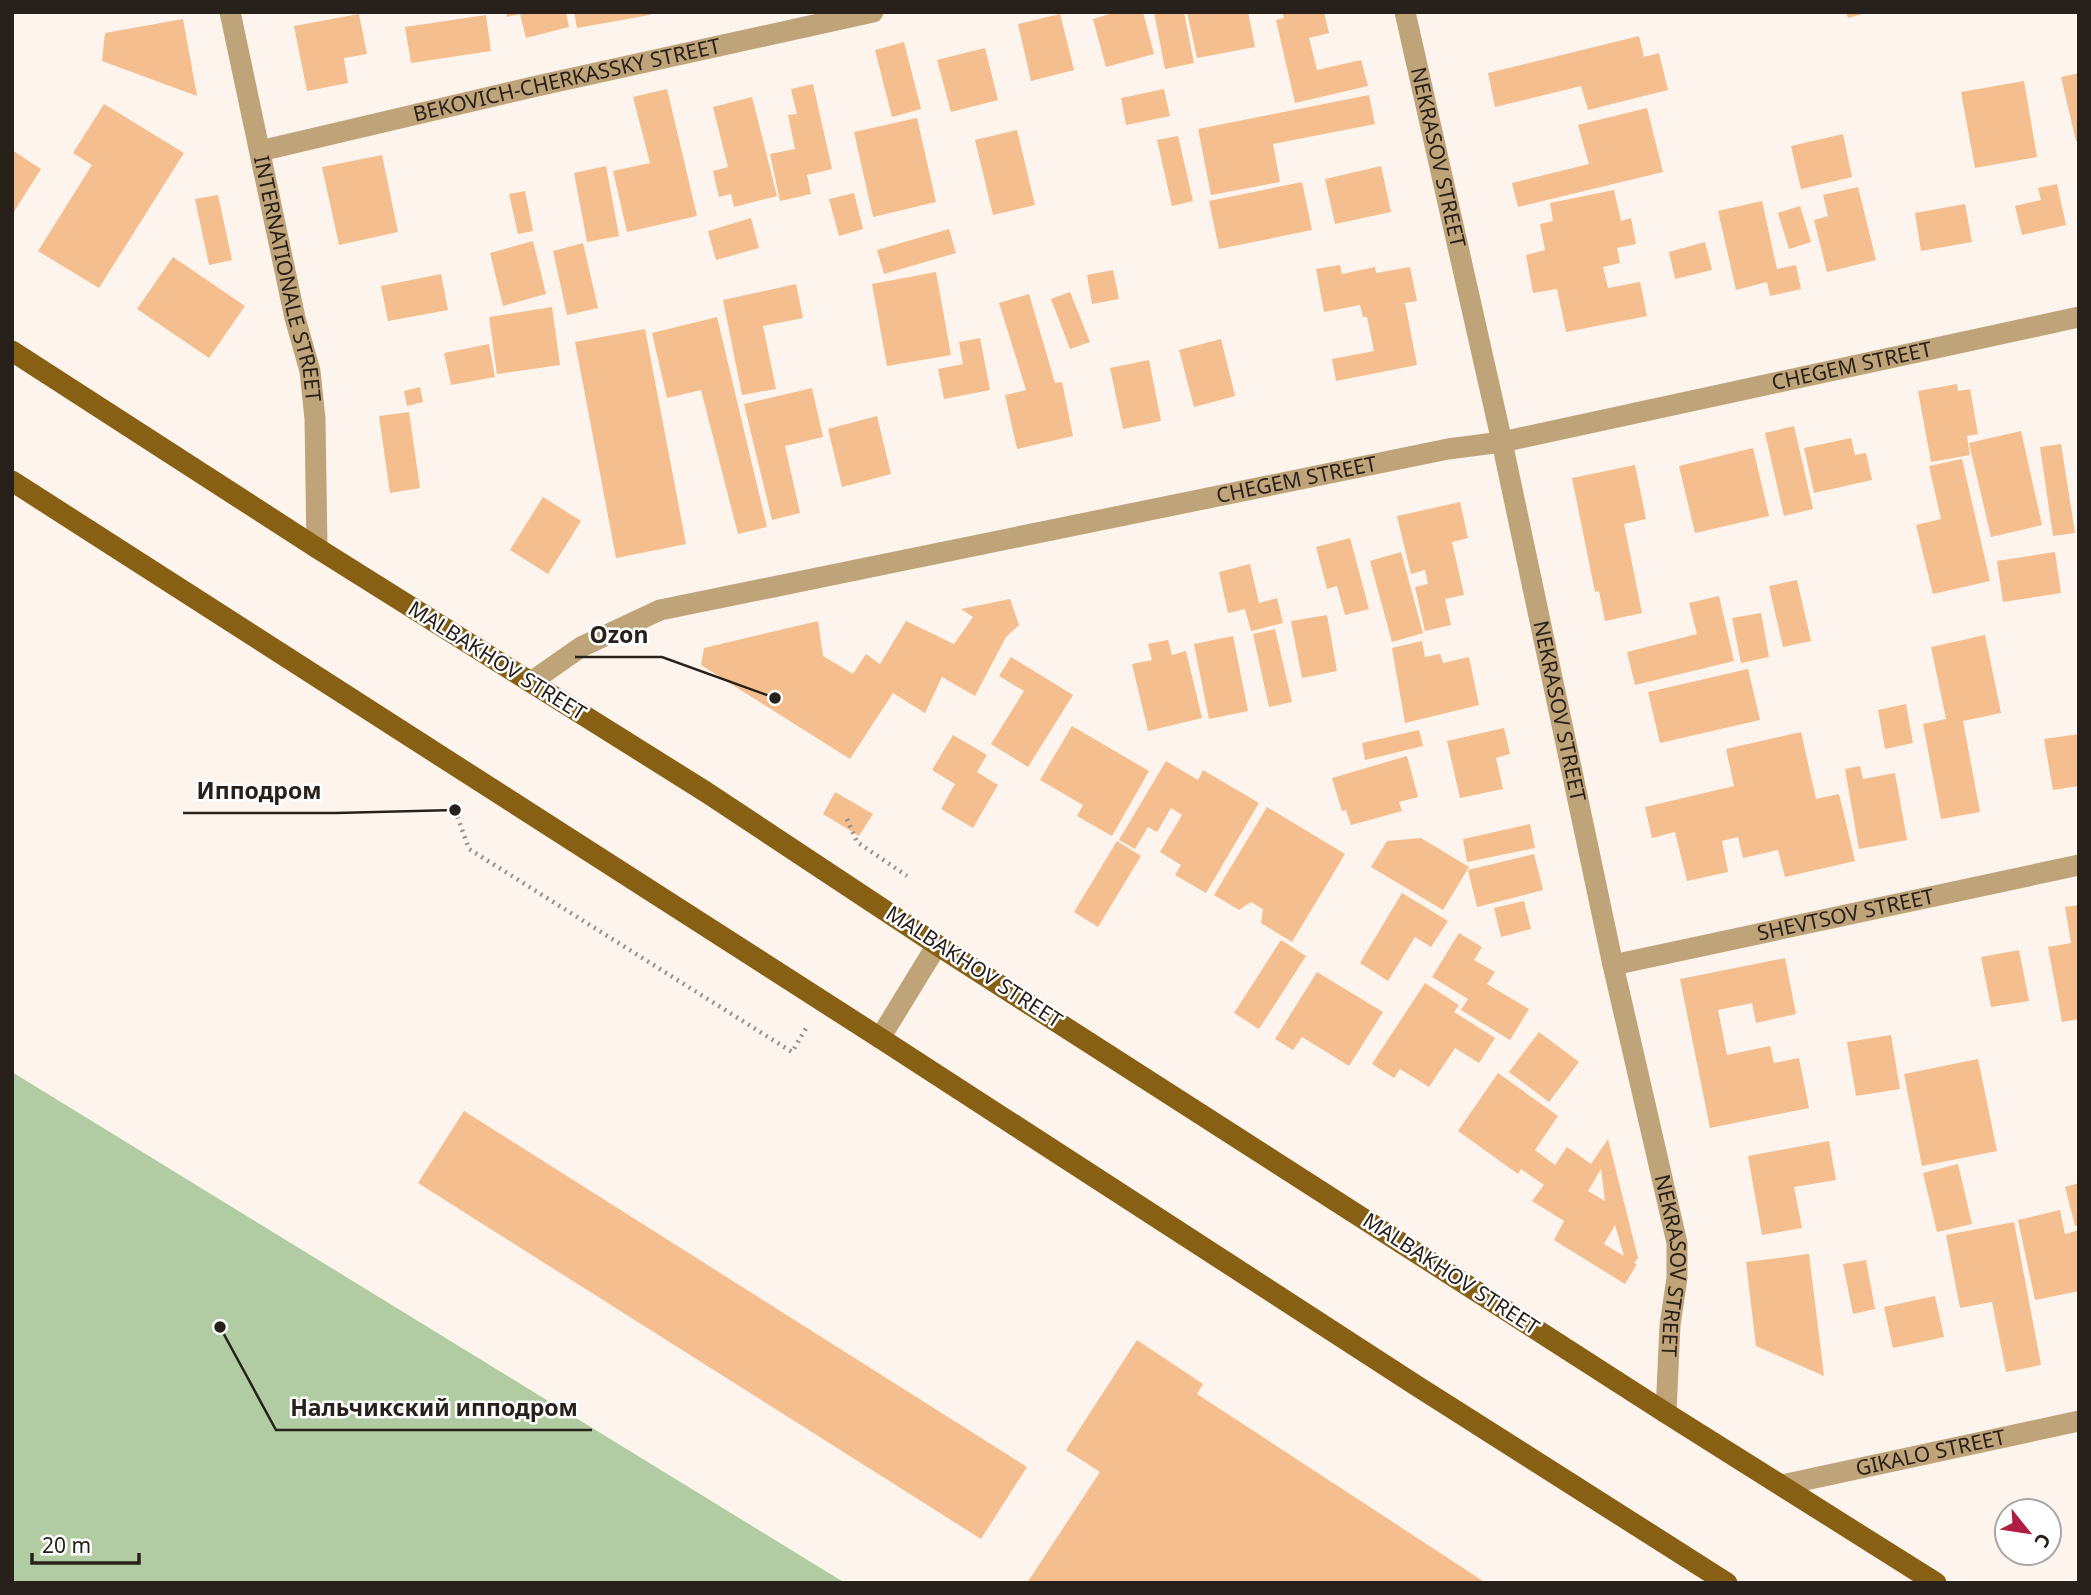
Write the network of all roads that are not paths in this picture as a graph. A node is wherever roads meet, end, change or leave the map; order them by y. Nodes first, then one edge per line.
1 (230, 12) edge
2 (873, 12) edge
3 (1405, 12) edge
4 (260, 151) junction
5 (2079, 317) edge
6 (12, 351) edge
7 (1502, 442) junction
8 (12, 481) edge
9 (317, 548) junction
10 (531, 682) junction
11 (2079, 864) edge
12 (937, 945) junction
13 (1613, 965) junction
14 (880, 1038) junction
15 (1666, 1413) junction
16 (2079, 1421) edge
17 (1782, 1485) junction
18 (1727, 1583) edge
19 (1936, 1583) edge

1 - 4 street, INTERNATIONALE STREET
2 - 4 street, BEKOVICH-CHERKASSKY STREET
3 - 7 street, NEKRASOV STREET
4 - 9 street, INTERNATIONALE STREET
5 - 7 street, CHEGEM STREET
6 - 9 main road, MALBAKHOV STREET
7 - 10 street, CHEGEM STREET
7 - 13 street, NEKRASOV STREET
8 - 14 main road
9 - 10 main road, MALBAKHOV STREET
10 - 12 main road, MALBAKHOV STREET
11 - 13 street, SHEVTSOV STREET
12 - 14 street
12 - 15 main road, MALBAKHOV STREET
13 - 15 street, NEKRASOV STREET
14 - 18 main road
15 - 17 main road, MALBAKHOV STREET
16 - 17 street, GIKALO STREET
17 - 19 main road, MALBAKHOV STREET

